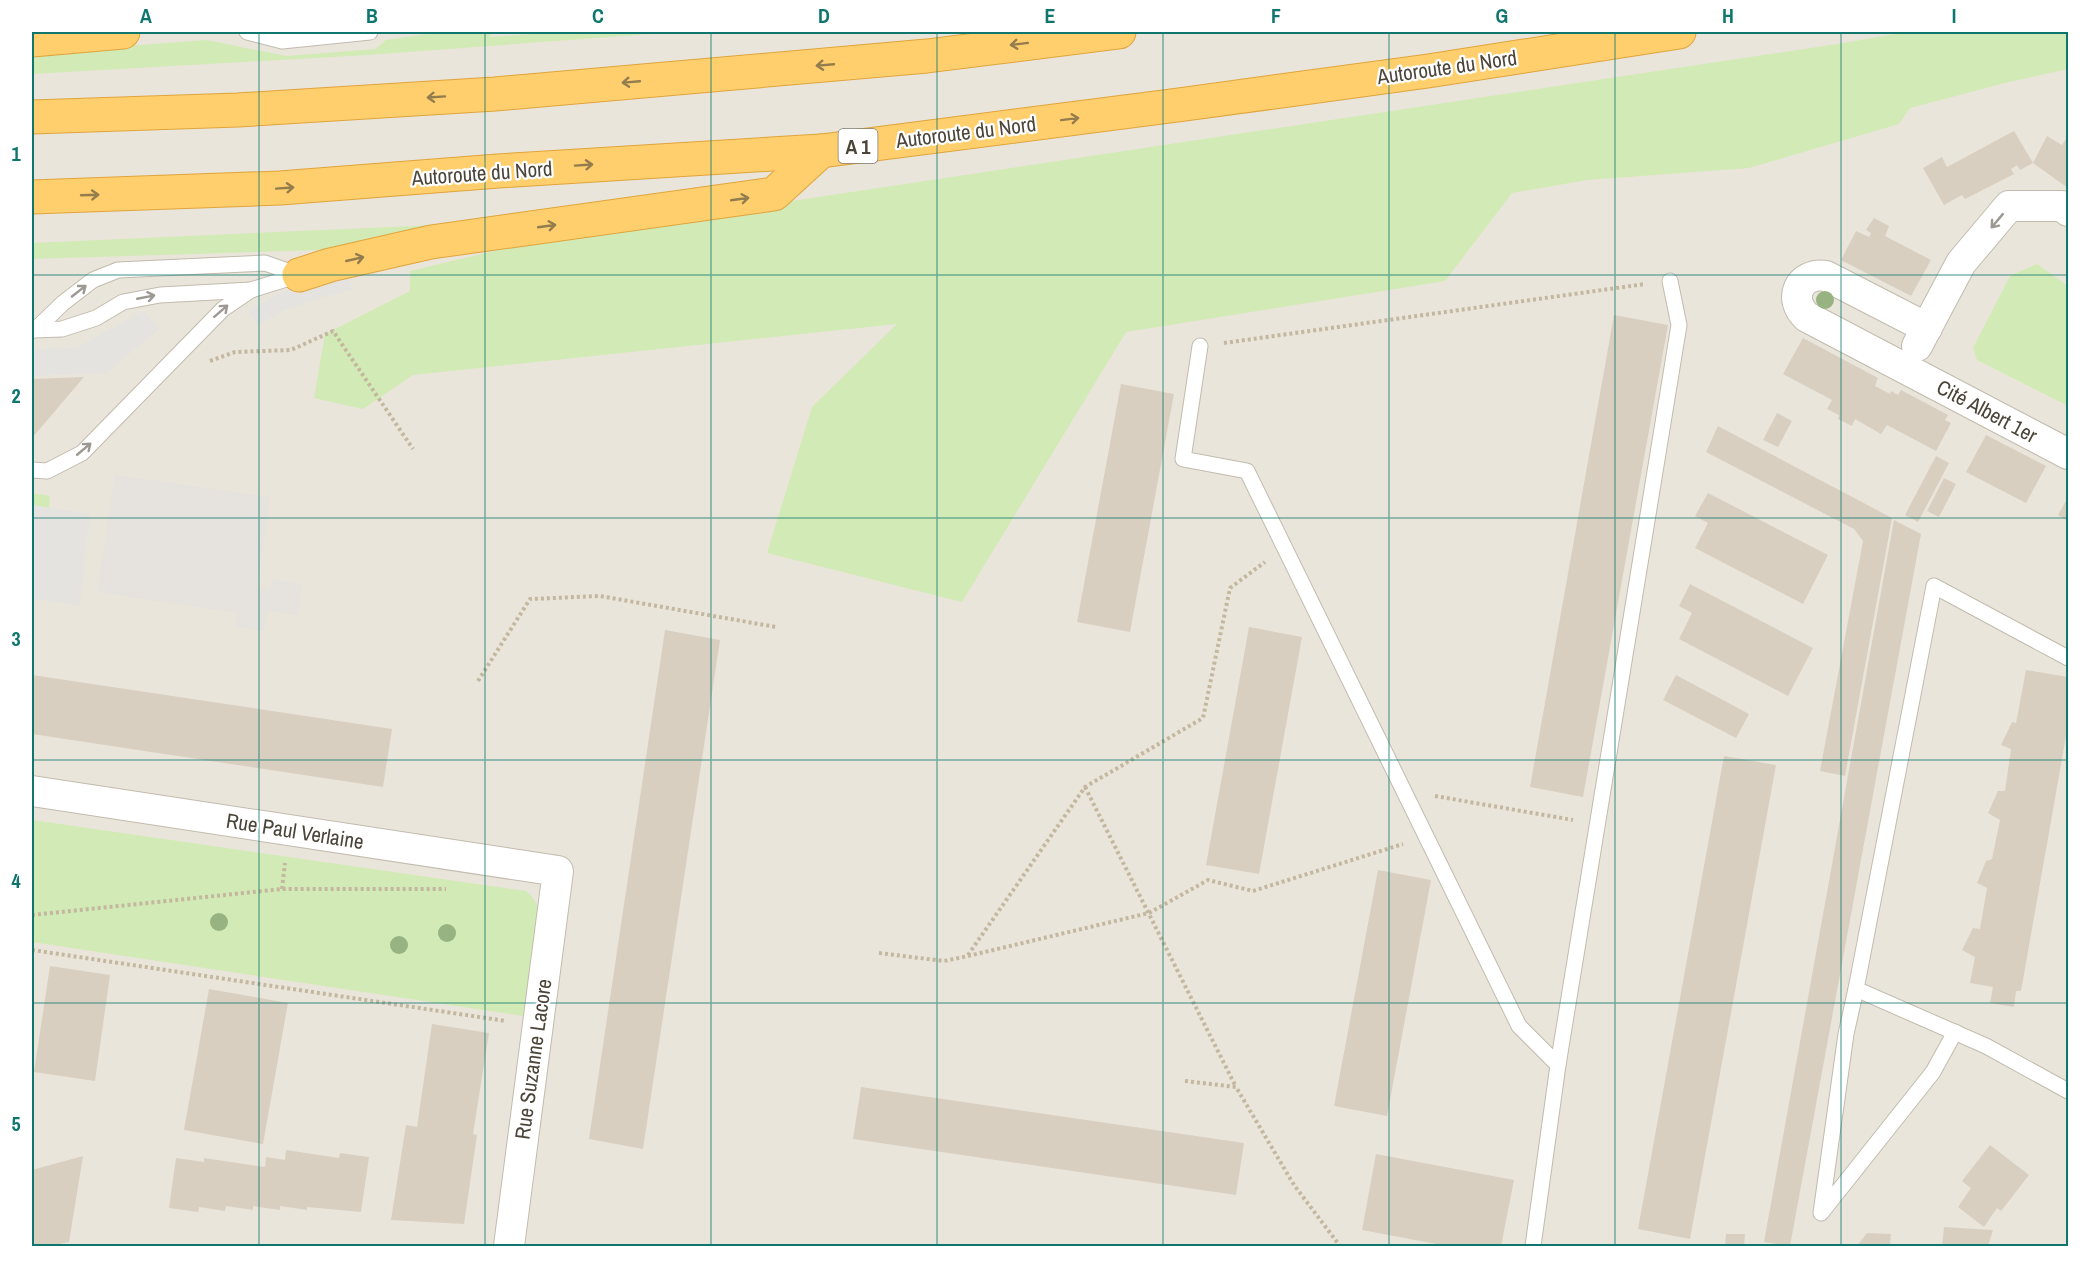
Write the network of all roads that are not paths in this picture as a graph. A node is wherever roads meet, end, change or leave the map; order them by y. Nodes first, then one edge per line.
1 (123, 32) edge
2 (247, 32) edge
3 (370, 32) edge
4 (1119, 32) edge
5 (1679, 32) edge
6 (32, 40) edge
7 (32, 117) edge
8 (821, 150) junction
9 (32, 197) edge
10 (2068, 211) edge
11 (299, 275) junction
12 (1670, 281) road end
13 (251, 290) junction
14 (1927, 328) junction
15 (33, 330) edge
16 (1200, 346) road end
17 (1906, 368) junction
18 (2068, 454) edge
19 (32, 470) edge
20 (2068, 658) edge
21 (32, 791) edge
22 (558, 871) joint
23 (1857, 990) junction
24 (1955, 1032) junction
25 (1558, 1065) junction
26 (2068, 1091) edge
27 (509, 1246) edge
28 (1533, 1246) edge

1 - 6 highway
2 - 3 lane
4 -> 7 highway
8 -> 5 highway, Autoroute du Nord / A 1
9 -> 8 highway, Autoroute du Nord / A 1
11 -> 8 highway
10 -> 14 street
11 - 13 lane
15 -> 11 lane
12 - 25 lane
15 -> 13 lane
19 -> 13 lane
14 - 17 street
14 - 17 street, Cité Albert 1er
16 - 25 lane
17 - 18 street, Cité Albert 1er
20 - 23 lane
21 - 22 street, Rue Paul Verlaine
22 - 27 street, Rue Suzanne Lacore
23 - 24 lane
23 - 24 lane
24 - 26 lane
25 - 28 lane

